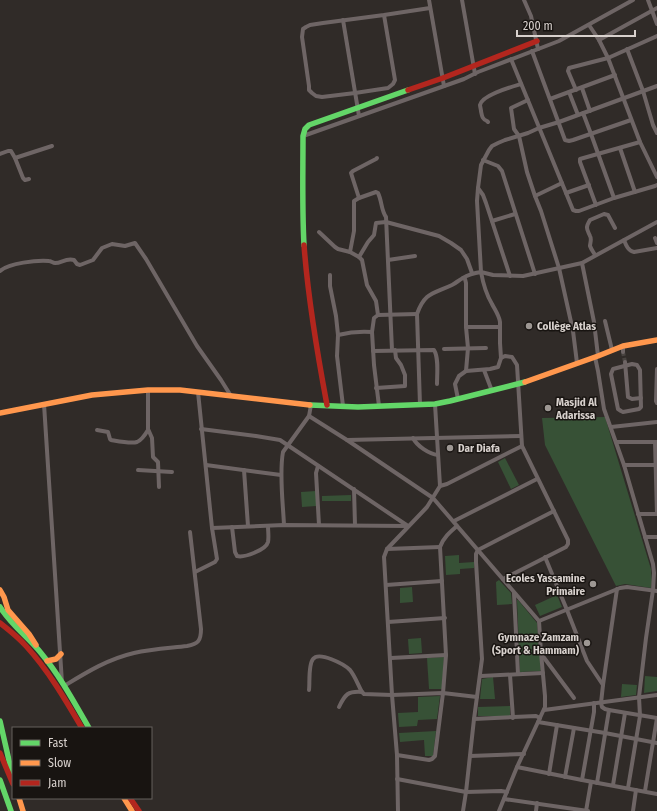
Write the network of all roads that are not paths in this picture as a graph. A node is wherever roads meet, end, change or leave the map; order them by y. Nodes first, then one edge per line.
1 (429, 0) edge
2 (462, 0) edge
3 (524, 0) edge
4 (633, 0) edge
5 (648, 0) edge
6 (430, 8) junction
7 (657, 8) edge
8 (652, 10) junction
9 (384, 15) junction
10 (343, 20) junction
11 (657, 24) edge
12 (589, 25) junction
13 (657, 36) edge
14 (537, 40) junction
15 (599, 40) junction
16 (538, 49) junction
17 (627, 49) junction
18 (532, 51) junction
19 (608, 58) junction
20 (511, 59) junction
21 (473, 66) junction
22 (475, 74) junction
23 (615, 75) junction
24 (443, 78) junction
25 (521, 84) junction
26 (444, 86) junction
27 (657, 86) edge
28 (582, 88) junction
29 (576, 90) junction
30 (643, 91) junction
31 (569, 92) junction
32 (355, 93) junction
33 (623, 98) junction
34 (550, 99) junction
35 (528, 100) junction
36 (358, 108) junction
37 (590, 111) junction
38 (583, 113) junction
39 (578, 115) junction
40 (359, 116) junction
41 (631, 120) junction
42 (488, 122) dead end
43 (559, 122) junction
44 (539, 128) junction
45 (657, 133) edge
46 (591, 134) junction
47 (304, 136) junction
48 (519, 136) junction
49 (640, 142) junction
50 (52, 146) dead end
51 (620, 148) junction
52 (598, 153) junction
53 (0, 154) edge
54 (15, 158) junction
55 (377, 158) dead end
56 (483, 160) junction
57 (657, 177) edge
58 (29, 179) dead end
59 (562, 183) junction
60 (589, 185) junction
61 (657, 185) edge
62 (478, 188) junction
63 (635, 192) junction
64 (566, 193) junction
65 (534, 196) junction
66 (359, 198) junction
67 (614, 198) junction
68 (596, 204) junction
69 (515, 214) junction
70 (492, 221) junction
71 (386, 222) junction
72 (657, 222) edge
73 (615, 228) dead end
74 (319, 232) dead end
75 (624, 240) junction
76 (657, 248) edge
77 (350, 252) junction
78 (595, 255) junction
79 (359, 256) junction
80 (414, 256) dead end
81 (388, 260) junction
82 (582, 263) junction
83 (559, 268) junction
84 (0, 270) edge
85 (481, 272) junction
86 (472, 273) junction
87 (535, 274) junction
88 (330, 275) dead end
89 (510, 276) junction
90 (463, 278) junction
91 (390, 314) junction
92 (417, 314) junction
93 (378, 315) junction
94 (605, 322) dead end
95 (466, 327) junction
96 (500, 327) junction
97 (372, 332) junction
98 (338, 335) junction
99 (657, 340) edge
100 (468, 348) junction
101 (486, 348) dead end
102 (444, 349) dead end
103 (394, 350) junction
104 (418, 350) junction
105 (612, 350) junction
106 (374, 351) junction
107 (597, 356) junction
108 (501, 358) junction
109 (577, 363) junction
110 (625, 364) junction
111 (657, 369) edge
112 (484, 370) junction
113 (466, 371) junction
114 (437, 384) dead end
115 (518, 384) junction
116 (376, 388) junction
117 (148, 390) junction
118 (492, 391) junction
119 (198, 392) junction
120 (231, 396) junction
121 (641, 398) junction
122 (458, 399) junction
123 (657, 403) edge
124 (44, 404) junction
125 (420, 404) junction
126 (435, 404) junction
127 (311, 405) junction
128 (327, 405) junction
129 (343, 406) junction
130 (379, 406) junction
131 (0, 413) edge
132 (309, 416) junction
133 (657, 422) edge
134 (610, 427) junction
135 (202, 428) junction
136 (97, 430) dead end
137 (148, 430) junction
138 (521, 436) junction
139 (413, 438) junction
140 (437, 438) junction
141 (348, 440) junction
142 (616, 442) junction
143 (656, 442) edge
144 (288, 445) junction
145 (522, 446) junction
146 (438, 455) junction
147 (206, 465) junction
148 (624, 465) junction
149 (656, 465) junction
150 (318, 466) junction
151 (138, 470) dead end
152 (244, 470) junction
153 (158, 471) junction
154 (172, 472) dead end
155 (281, 475) junction
156 (537, 479) junction
157 (440, 486) junction
158 (159, 487) dead end
159 (354, 489) junction
160 (433, 498) junction
161 (554, 511) junction
162 (638, 514) junction
163 (657, 514) edge
164 (454, 521) junction
165 (284, 525) junction
166 (319, 525) junction
167 (355, 525) junction
168 (248, 526) junction
169 (268, 526) junction
170 (408, 526) junction
171 (457, 526) junction
172 (232, 527) junction
173 (212, 528) junction
174 (190, 532) dead end
175 (645, 537) junction
176 (657, 537) edge
177 (440, 547) junction
178 (387, 549) junction
179 (478, 550) junction
180 (545, 557) junction
181 (655, 564) edge
182 (195, 572) junction
183 (503, 579) junction
184 (442, 581) junction
185 (386, 585) junction
186 (617, 589) junction
187 (0, 590) edge
188 (655, 590) edge
189 (514, 592) junction
190 (0, 607) edge
191 (567, 610) junction
192 (445, 618) junction
193 (539, 621) junction
194 (388, 622) junction
195 (0, 623) edge
196 (39, 651) junction
197 (541, 653) junction
198 (61, 654) junction
199 (446, 655) junction
200 (391, 658) junction
201 (47, 661) junction
202 (543, 673) junction
203 (518, 674) junction
204 (510, 675) junction
205 (480, 676) junction
206 (63, 684) junction
207 (603, 685) junction
208 (309, 690) dead end
209 (362, 692) junction
210 (443, 693) junction
211 (392, 695) junction
212 (657, 695) edge
213 (477, 697) junction
214 (574, 698) dead end
215 (639, 698) junction
216 (594, 703) junction
217 (602, 703) junction
218 (339, 707) dead end
219 (544, 710) junction
220 (609, 710) junction
221 (625, 713) junction
222 (640, 716) junction
223 (513, 718) junction
224 (657, 718) edge
225 (474, 719) junction
226 (539, 720) junction
227 (0, 722) edge
228 (557, 725) junction
229 (81, 727) edge
230 (88, 727) edge
231 (574, 728) junction
232 (591, 731) junction
233 (605, 733) junction
234 (621, 736) junction
235 (637, 740) junction
236 (655, 743) edge
237 (0, 754) edge
238 (524, 754) junction
239 (397, 755) junction
240 (470, 756) junction
241 (517, 768) junction
242 (12, 774) edge
243 (549, 774) junction
244 (565, 777) junction
245 (397, 779) junction
246 (0, 780) edge
247 (582, 780) junction
248 (12, 782) edge
249 (591, 782) junction
250 (597, 783) junction
251 (613, 785) junction
252 (628, 788) junction
253 (636, 790) junction
254 (466, 792) junction
255 (507, 792) junction
256 (645, 792) junction
257 (657, 794) edge
258 (19, 799) edge
259 (125, 799) edge
260 (131, 799) edge
261 (504, 799) junction
262 (537, 803) junction
263 (563, 809) edge
264 (11, 811) edge
265 (23, 811) edge
266 (132, 811) edge
267 (139, 811) edge
268 (398, 811) edge
269 (463, 811) edge
270 (499, 811) edge
271 (536, 811) edge
272 (587, 811) edge
273 (632, 811) edge

1 - 6 street
2 - 21 street
3 - 14 street
4 - 12 street
5 - 8 street
6 - 9 street
6 - 24 street
7 - 8 street
8 - 11 street
8 - 15 street
9 - 10 street
9 - 32 street
10 - 32 street
10 - 32 street
12 - 15 street
12 - 16 street
13 - 17 street
14 - 16 street
14 - 21 main road
15 - 19 street
16 - 18 street
17 - 19 street
17 - 30 street
18 - 20 street
18 - 34 street
19 - 23 street
19 - 29 street
20 - 22 street
20 - 25 street
21 - 22 street
21 - 24 main road
22 - 26 street
23 - 28 street
23 - 33 street
24 - 26 street
24 - 36 main road
25 - 35 street
25 - 42 street
26 - 40 street
27 - 30 street
28 - 29 street
28 - 37 street
29 - 31 street
30 - 33 street
30 - 45 street
31 - 34 street
31 - 39 street
32 - 36 street
33 - 37 street
33 - 41 street
34 - 43 street
35 - 44 street
35 - 48 street
36 - 40 street
36 - 47 main road
37 - 38 street
38 - 39 street
38 - 46 street
39 - 43 street
40 - 47 street
41 - 46 street
41 - 49 street
43 - 44 street
43 - 46 street
44 - 48 street
44 - 59 street
46 - 52 street
47 - 128 main road
48 - 56 street
48 - 65 street
49 - 51 street
49 - 57 street
50 - 54 street
51 - 52 street
51 - 63 street
52 - 60 street
52 - 67 street
53 - 54 street
54 - 58 street
55 - 66 street
56 - 62 street
56 - 69 street
59 - 64 street
59 - 65 street
60 - 64 street
60 - 68 street
61 - 63 street
62 - 70 street
62 - 85 street
63 - 67 street
64 - 68 street
65 - 83 street
66 - 71 street
66 - 77 street
67 - 68 street
69 - 70 street
69 - 87 street
70 - 89 street
71 - 79 street
71 - 81 street
71 - 86 street
72 - 75 street
73 - 78 street
74 - 77 street
75 - 76 street
75 - 78 street
77 - 79 street
78 - 82 street
79 - 93 street
80 - 81 street
81 - 91 street
82 - 83 street
82 - 107 street
83 - 87 street
83 - 109 street
84 - 120 street
85 - 86 street
85 - 89 street
85 - 96 street
86 - 90 street
87 - 89 street
88 - 98 street
90 - 92 street
90 - 95 street
91 - 92 street
91 - 93 street
91 - 103 street
92 - 104 street
93 - 97 street
94 - 105 street
95 - 96 street
95 - 100 street
96 - 108 street
97 - 98 street
97 - 106 street
98 - 129 street
99 - 105 main road
100 - 101 street
100 - 102 street
100 - 113 street
103 - 104 street
103 - 106 street
103 - 116 street
104 - 114 street
104 - 125 street
105 - 107 main road
106 - 116 street
107 - 109 main road
107 - 134 street
108 - 112 street
108 - 115 street
109 - 115 main road
110 - 121 street
110 - 121 street
110 - 121 street
111 - 123 street
112 - 113 street
112 - 118 street
113 - 122 street
115 - 118 main road
115 - 138 street
116 - 130 street
117 - 119 main road
117 - 124 main road
117 - 137 street
118 - 122 main road
119 - 120 main road
119 - 135 street
120 - 127 main road
122 - 126 main road
124 - 131 main road
124 - 198 street
125 - 126 main road
125 - 130 main road
126 - 140 street
127 - 128 main road
127 - 132 street
128 - 129 main road
129 - 130 main road
132 - 141 street
132 - 144 street
133 - 134 street
134 - 142 street
135 - 144 street
135 - 147 street
136 - 137 street
137 - 153 street
138 - 140 street
138 - 145 street
139 - 140 street
139 - 141 street
139 - 146 street
140 - 146 street
141 - 160 street
142 - 143 street
142 - 148 street
143 - 149 street
144 - 150 street
144 - 155 street
145 - 156 street
145 - 157 street
146 - 157 street
147 - 152 street
147 - 173 street
148 - 149 street
148 - 162 street
149 - 163 street
150 - 159 street
150 - 166 street
151 - 153 street
152 - 155 street
152 - 168 street
153 - 154 street
153 - 158 street
155 - 165 street
156 - 161 street
156 - 164 street
157 - 160 street
159 - 167 street
159 - 170 street
160 - 164 street
160 - 170 street
161 - 179 street
161 - 180 street
162 - 163 street
162 - 175 street
164 - 171 street
165 - 166 street
165 - 169 street
166 - 167 street
167 - 170 street
168 - 169 street
168 - 172 street
169 - 172 street
170 - 178 street
171 - 177 street
171 - 179 street
172 - 173 street
173 - 182 street
174 - 182 street
175 - 176 street
175 - 181 street
177 - 178 street
177 - 184 street
178 - 185 street
179 - 183 street
179 - 205 street
180 - 183 street
180 - 191 street
181 - 188 street
182 - 206 street
183 - 189 street
184 - 185 street
184 - 192 street
185 - 194 street
186 - 188 street
186 - 191 street
186 - 207 street
187 - 196 main road
188 - 215 street
189 - 193 street
189 - 203 street
190 - 196 main road
191 - 193 street
191 - 207 street
192 - 194 street
192 - 199 street
193 - 197 street
194 - 200 street
195 - 229 main road
196 - 201 main road
197 - 202 street
197 - 214 street
198 - 201 main road
198 - 206 street
199 - 200 street
199 - 210 street
200 - 211 street
201 - 206 main road
202 - 203 street
202 - 219 street
203 - 204 street
204 - 205 street
204 - 223 street
205 - 213 street
206 - 230 main road
207 - 217 street
208 - 209 street
209 - 211 street
209 - 218 street
210 - 211 street
210 - 213 street
210 - 239 street
211 - 239 street
212 - 215 street
213 - 225 street
215 - 217 street
215 - 222 street
216 - 217 street
216 - 219 street
216 - 232 street
217 - 220 street
219 - 226 street
220 - 221 street
220 - 233 street
221 - 222 street
221 - 234 street
222 - 224 street
222 - 235 street
223 - 225 street
223 - 226 street
224 - 236 street
225 - 240 street
226 - 228 street
226 - 238 street
227 - 242 main road
228 - 231 street
228 - 243 street
231 - 232 street
231 - 244 street
232 - 233 street
232 - 247 street
233 - 234 street
233 - 250 street
234 - 235 street
234 - 251 street
235 - 236 street
235 - 252 street
236 - 256 street
237 - 248 main road
238 - 240 street
238 - 241 street
239 - 245 street
240 - 254 street
241 - 243 street
241 - 255 street
243 - 244 street
244 - 247 street
245 - 254 street
245 - 268 street
246 - 264 main road
247 - 249 street
249 - 250 street
249 - 272 street
250 - 251 street
251 - 252 street
252 - 253 street
253 - 256 street
253 - 273 street
254 - 255 street
254 - 269 street
255 - 261 street
256 - 257 street
258 - 265 main road
259 - 266 main road
260 - 267 main road
261 - 262 street
261 - 270 street
262 - 263 street
262 - 271 street
263 - 272 street

